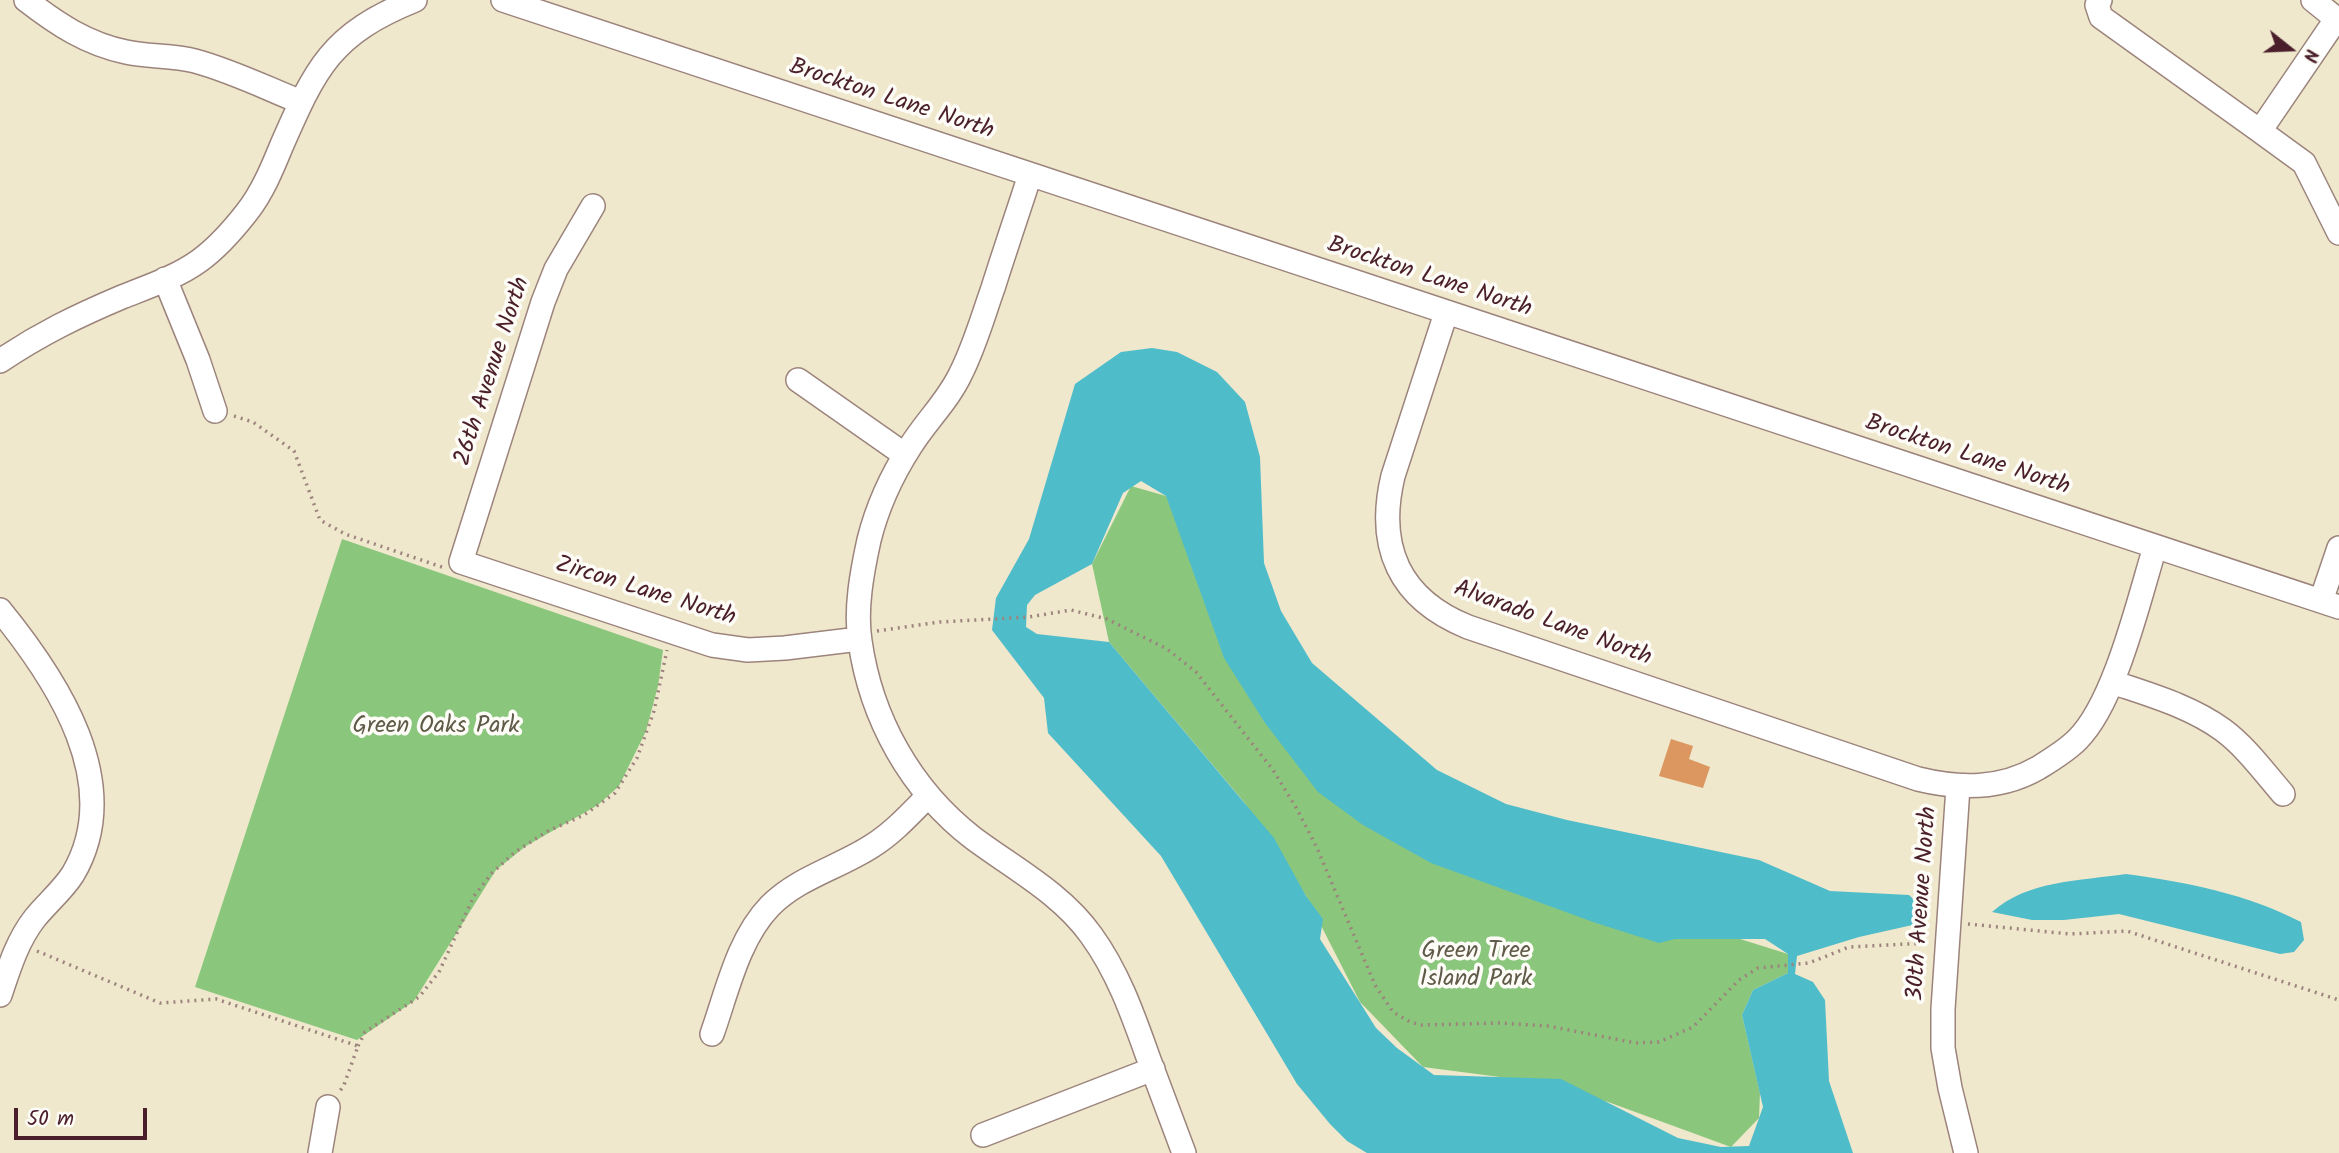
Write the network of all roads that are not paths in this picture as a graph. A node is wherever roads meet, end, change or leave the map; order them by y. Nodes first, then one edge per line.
1 (26, 0) edge
2 (415, 0) edge
3 (503, 0) edge
4 (2100, 0) edge
5 (2313, 0) edge
6 (2338, 19) edge
7 (301, 103) junction
8 (2260, 131) junction
9 (1030, 175) junction
10 (593, 206) dead end
11 (2337, 220) edge
12 (165, 279) junction
13 (1446, 313) junction
14 (0, 361) edge
15 (798, 380) dead end
16 (215, 411) road end
17 (905, 455) junction
18 (2155, 547) junction
19 (2339, 548) edge
20 (461, 562) joint
21 (2330, 604) edge
22 (0, 610) edge
23 (868, 635) junction
24 (2112, 682) junction
25 (1958, 787) junction
26 (2283, 794) dead end
27 (928, 796) junction
28 (0, 995) edge
29 (712, 1034) dead end
30 (1153, 1069) junction
31 (328, 1107) road end
32 (983, 1135) dead end
33 (320, 1153) edge
34 (1184, 1153) edge
35 (1966, 1153) edge

1 - 7 street
2 - 7 street
3 - 9 street, Brockton Lane North
4 - 8 street
5 - 6 street
6 - 8 street
7 - 12 street
8 - 11 street
9 - 13 street, Brockton Lane North
9 - 17 street
10 - 20 street, 26th Avenue North
12 - 14 street
12 - 16 street
13 - 18 street, Brockton Lane North
13 - 25 street, Alvarado Lane North
15 - 17 street
17 - 23 street
18 - 21 street, Brockton Lane North
18 - 24 street, 30th Avenue North
19 - 21 street
20 - 23 street, Zircon Lane North
22 - 28 street
23 - 27 street
24 - 25 street, 30th Avenue North
24 - 26 street
25 - 35 street, 30th Avenue North
27 - 29 street
27 - 30 street
30 - 32 street
30 - 34 street
31 - 33 street

